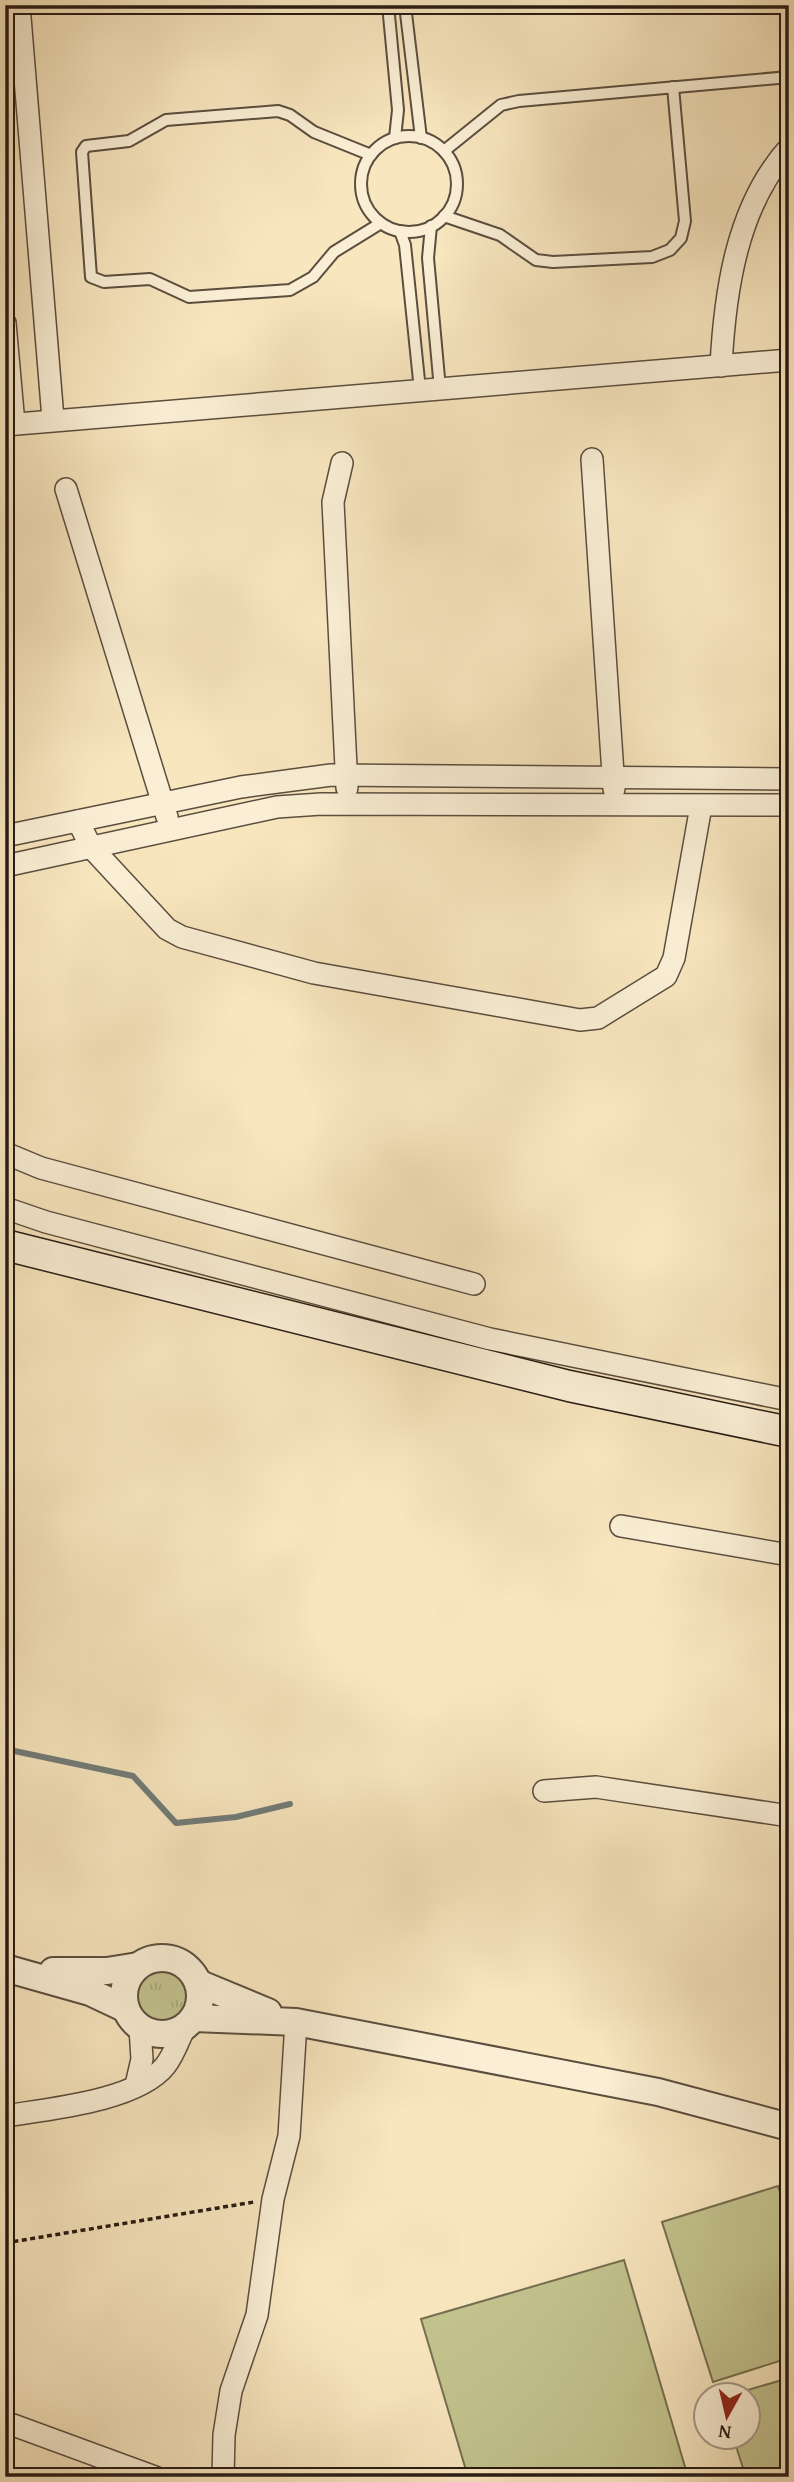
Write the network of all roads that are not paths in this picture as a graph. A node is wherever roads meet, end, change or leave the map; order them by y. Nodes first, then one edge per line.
1 (388, 5) edge
2 (405, 5) edge
3 (19, 6) edge
4 (789, 77) edge
5 (673, 87) junction
6 (395, 138) junction
7 (421, 138) junction
8 (789, 148) edge
9 (443, 151) junction
10 (371, 155) junction
11 (444, 216) junction
12 (381, 223) junction
13 (431, 226) junction
14 (400, 231) junction
15 (5, 323) edge
16 (789, 360) edge
17 (721, 366) junction
18 (430, 390) junction
19 (52, 419) junction
20 (9, 424) edge
21 (592, 459) dead end
22 (342, 463) dead end
23 (66, 489) dead end
24 (346, 774) junction
25 (614, 778) junction
26 (789, 779) edge
27 (162, 803) junction
28 (348, 804) junction
29 (615, 805) junction
30 (789, 805) edge
31 (701, 806) junction
32 (78, 821) junction
33 (172, 829) junction
34 (5, 836) edge
35 (91, 847) junction
36 (5, 866) edge
37 (5, 1153) edge
38 (5, 1208) edge
39 (5, 1245) edge
40 (5, 1258) edge
41 (68, 1261) junction
42 (474, 1284) dead end
43 (489, 1352) junction
44 (570, 1372) junction
45 (751, 1393) junction
46 (789, 1400) edge
47 (748, 1424) junction
48 (789, 1432) edge
49 (621, 1526) dead end
50 (789, 1555) edge
51 (544, 1791) dead end
52 (789, 1816) edge
53 (138, 1966) junction
54 (12, 1969) edge
55 (198, 1983) junction
56 (133, 2019) junction
57 (190, 2022) junction
58 (296, 2022) junction
59 (136, 2085) junction
60 (5, 2116) edge
61 (789, 2127) edge
62 (5, 2422) edge
63 (155, 2477) edge
64 (223, 2477) edge

1 - 6 lane
2 - 7 lane
3 - 19 street
4 - 5 lane
5 - 9 lane
5 - 11 lane
6 - 7 lane
6 - 10 lane
7 - 9 lane
8 - 17 street
9 - 11 lane
10 - 12 lane
10 - 12 lane
11 - 13 lane
12 - 14 lane
13 - 14 lane
13 - 18 lane
14 - 18 lane
15 - 20 street
16 - 17 street
17 - 18 street
18 - 19 street
19 - 20 street
21 - 25 street
22 - 24 street
23 - 27 street
24 - 25 street
24 - 27 street
24 - 28 street
25 - 26 street
25 - 29 street
27 - 32 street
27 - 33 street
28 - 29 street
28 - 33 street
29 - 31 street
30 - 31 street
31 - 35 street
32 - 34 street
32 - 35 street
33 - 35 street
35 - 36 street
37 - 42 street
38 - 43 street
39 - 41 main road
40 - 41 main road
41 - 43 main road
43 - 44 main road
44 - 45 street
44 - 47 main road
45 - 46 street
45 - 47 street
47 - 48 main road
49 - 50 street
51 - 52 street
53 - 54 street
53 - 55 street
53 - 56 street
54 - 56 street
55 - 57 street
55 - 58 street
56 - 57 street
56 - 59 street
57 - 58 street
57 - 59 street
58 - 61 street
58 - 64 street
59 - 60 street
62 - 63 street

